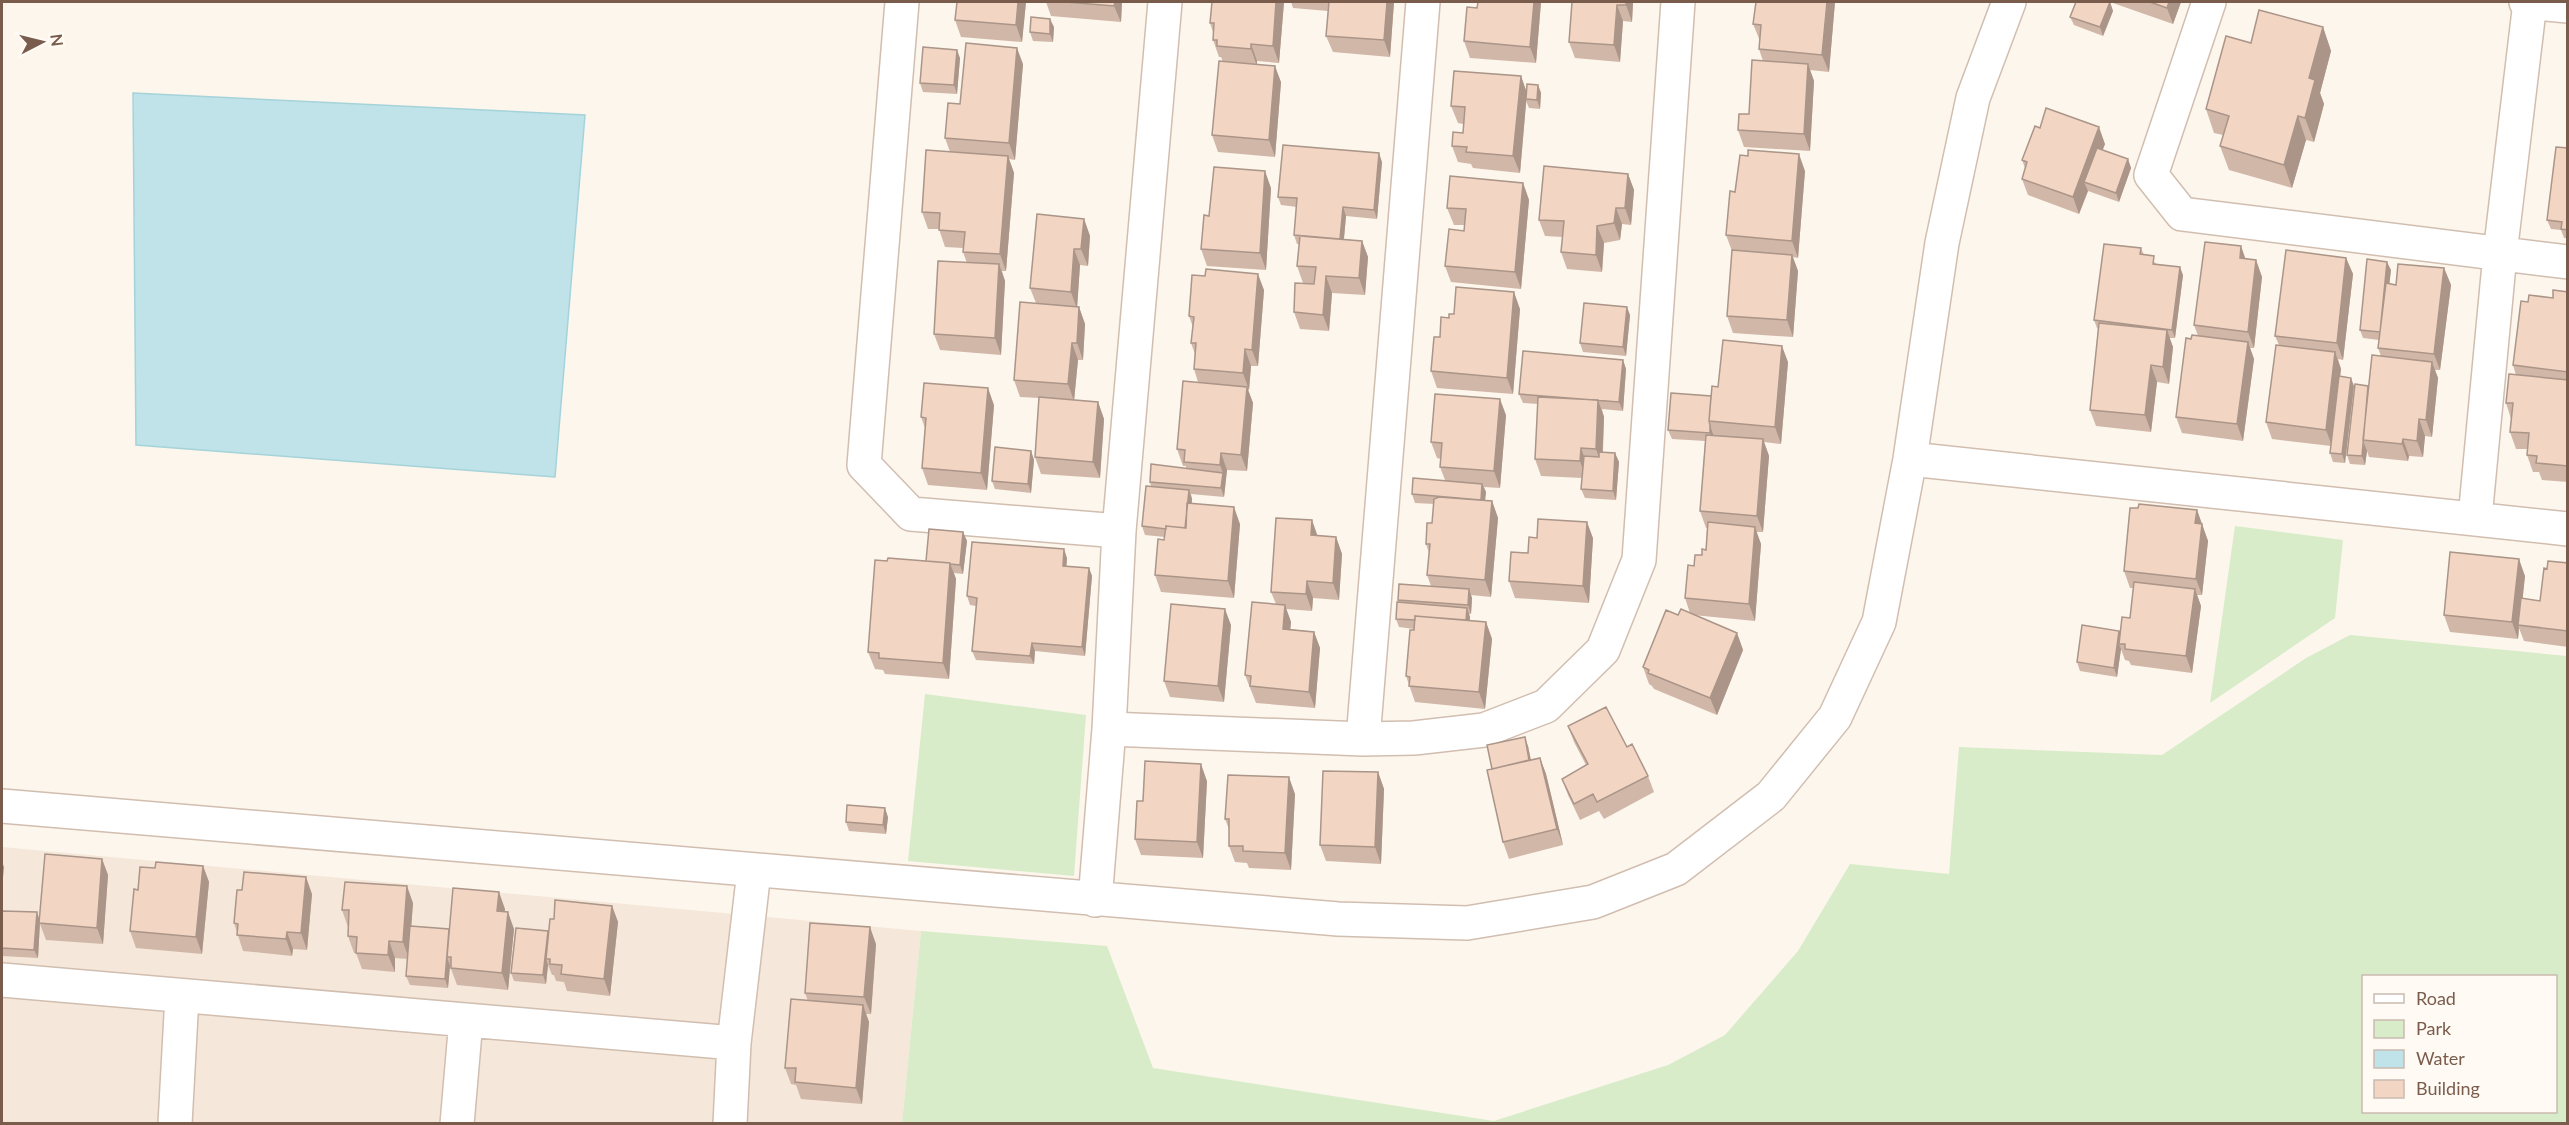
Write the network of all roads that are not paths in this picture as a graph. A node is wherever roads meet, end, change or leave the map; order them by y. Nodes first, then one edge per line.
1 (902, 2) edge
2 (1166, 2) edge
3 (1423, 2) edge
4 (1678, 2) edge
5 (2009, 2) edge
6 (2209, 2) edge
7 (2529, 2) edge
8 (2568, 6) edge
9 (2500, 254) junction
10 (2568, 261) edge
11 (1910, 459) junction
12 (2475, 518) junction
13 (2568, 529) edge
14 (1119, 531) junction
15 (1109, 729) junction
16 (1363, 739) junction
17 (2, 806) edge
18 (754, 871) junction
19 (1095, 900) junction
20 (2, 980) edge
21 (182, 996) junction
22 (466, 1020) junction
23 (734, 1043) junction
24 (174, 1124) edge
25 (457, 1124) edge
26 (730, 1124) edge

1 - 14 street
2 - 14 street
3 - 16 street
4 - 16 street
5 - 11 street
6 - 9 street
7 - 8 street
7 - 9 street
9 - 10 street
9 - 12 street
11 - 12 street
11 - 19 street
12 - 13 street
14 - 15 street
15 - 16 street
15 - 19 street
17 - 18 street
18 - 19 street
18 - 23 street
20 - 21 street
21 - 22 street
21 - 24 street
22 - 23 street
22 - 25 street
23 - 26 street

